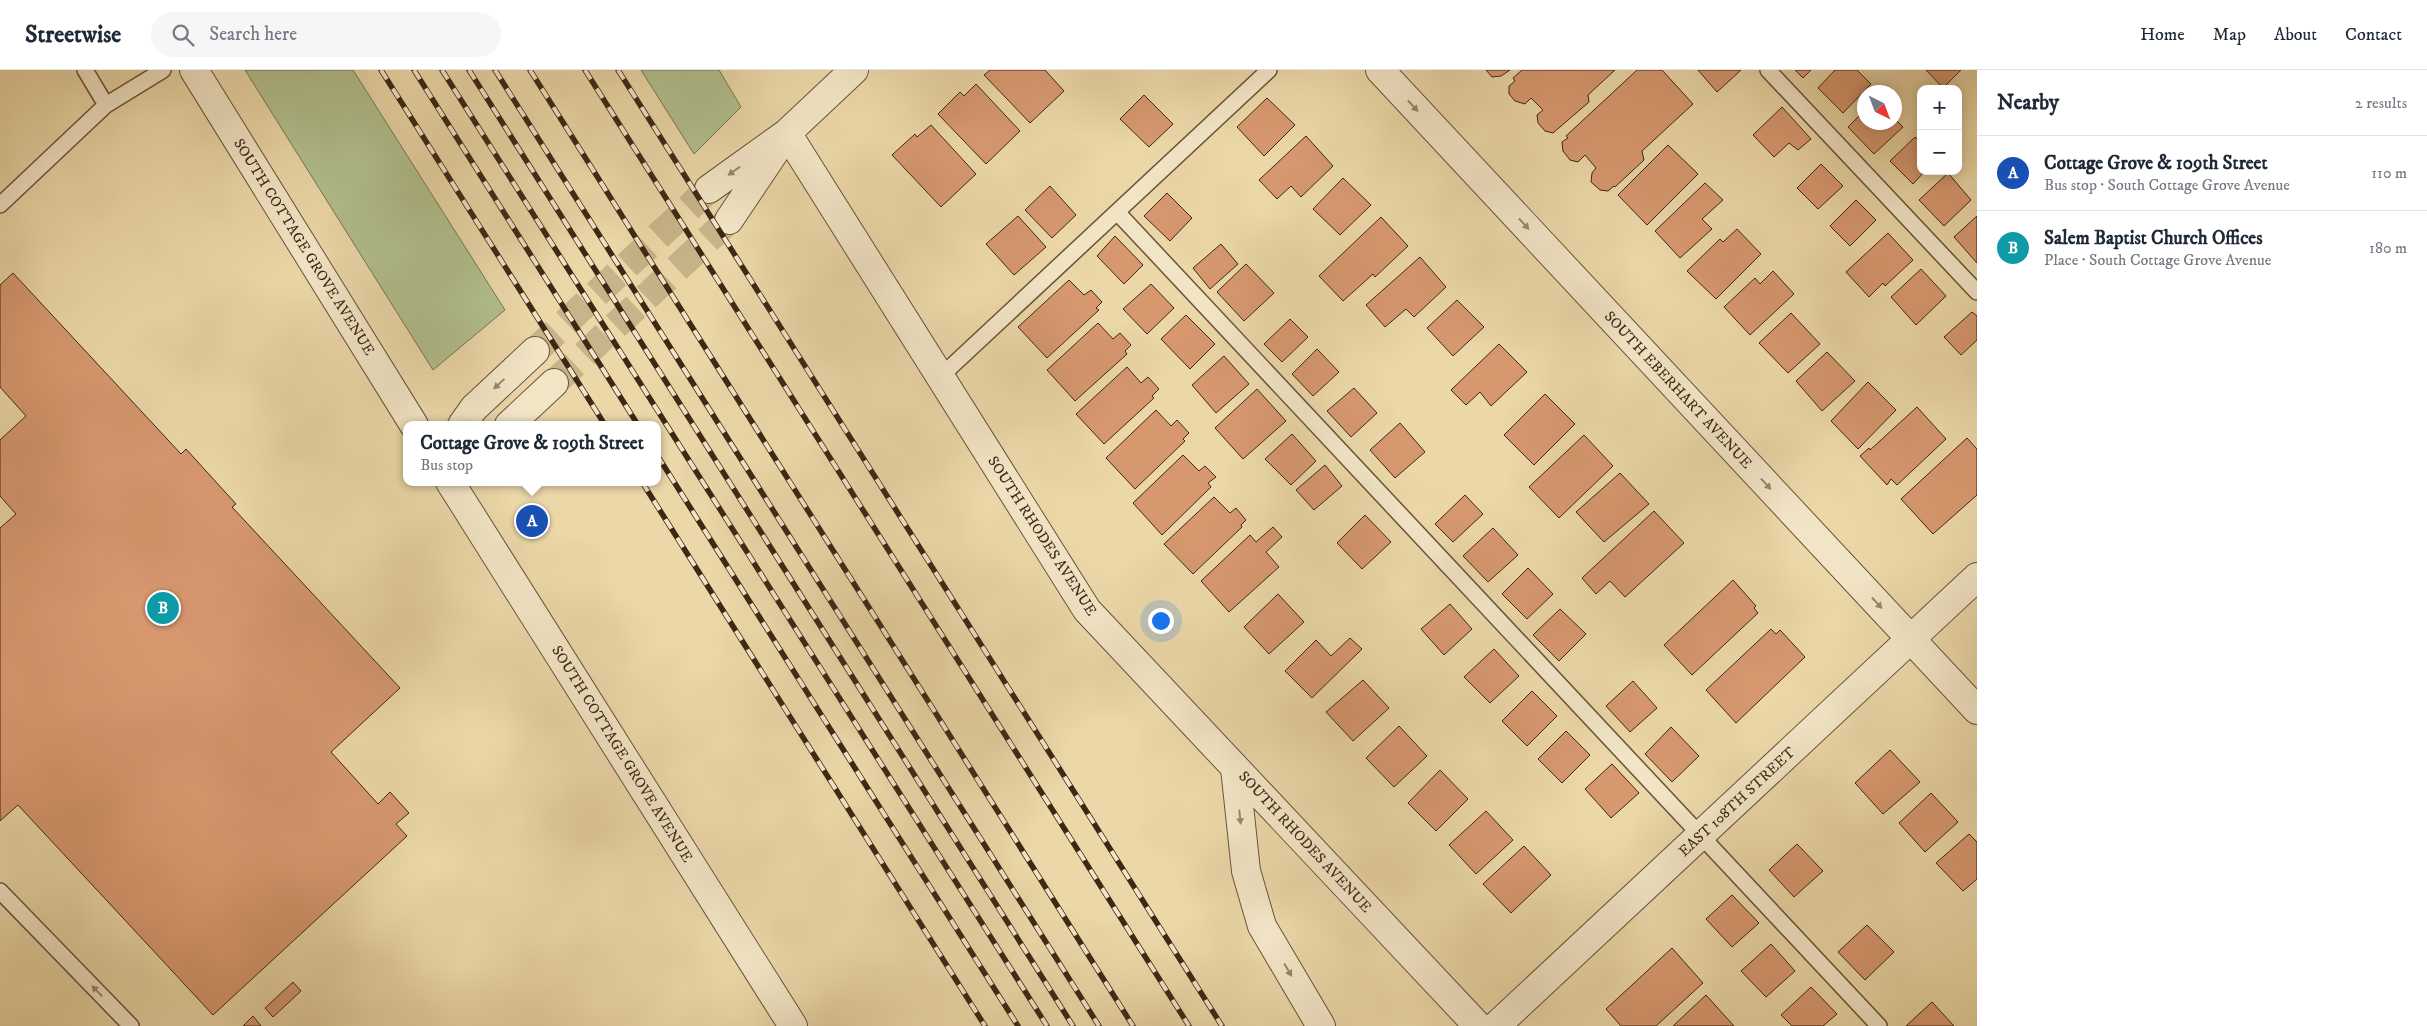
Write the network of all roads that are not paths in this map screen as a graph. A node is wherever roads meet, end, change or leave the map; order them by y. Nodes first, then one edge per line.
1 (84, 70) edge
2 (163, 70) edge
3 (194, 70) edge
4 (854, 70) edge
5 (1269, 70) edge
6 (1380, 70) edge
7 (1768, 70) edge
8 (106, 106) junction
9 (787, 133) junction
10 (709, 189) tunnel mouth
11 (0, 205) edge
12 (1117, 212) junction
13 (728, 220) tunnel mouth
14 (1977, 292) edge
15 (535, 351) tunnel mouth
16 (940, 377) junction
17 (554, 383) tunnel mouth
18 (412, 421) edge
19 (465, 421) edge
20 (513, 421) edge
21 (453, 486) edge
22 (1977, 577) edge
23 (1911, 639) junction
24 (1977, 710) edge
25 (1235, 768) junction
26 (1702, 834) junction
27 (0, 892) edge
28 (131, 1026) edge
29 (793, 1026) edge
30 (1321, 1026) edge
31 (1478, 1026) edge
32 (1496, 1026) edge
33 (1880, 1026) edge

1 - 8 lane
2 - 8 lane
3 - 18 street, SOUTH COTTAGE GROVE AVENUE
4 - 9 street
5 - 12 lane
6 -> 23 street, SOUTH EBERHART AVENUE
7 - 14 lane
8 - 11 lane
9 -> 10 street
9 - 13 street
9 - 16 street, SOUTH RHODES AVENUE
12 - 16 lane
12 - 26 lane
15 -> 19 street
16 - 25 street, SOUTH RHODES AVENUE
17 - 20 street
21 - 29 street, SOUTH COTTAGE GROVE AVENUE
22 - 23 street, EAST 108TH STREET
23 - 24 street, SOUTH EBERHART AVENUE
23 - 26 street, EAST 108TH STREET
25 -> 30 street
25 - 31 street, SOUTH RHODES AVENUE
26 - 32 street, EAST 108TH STREET
26 - 33 lane
28 -> 27 lane

